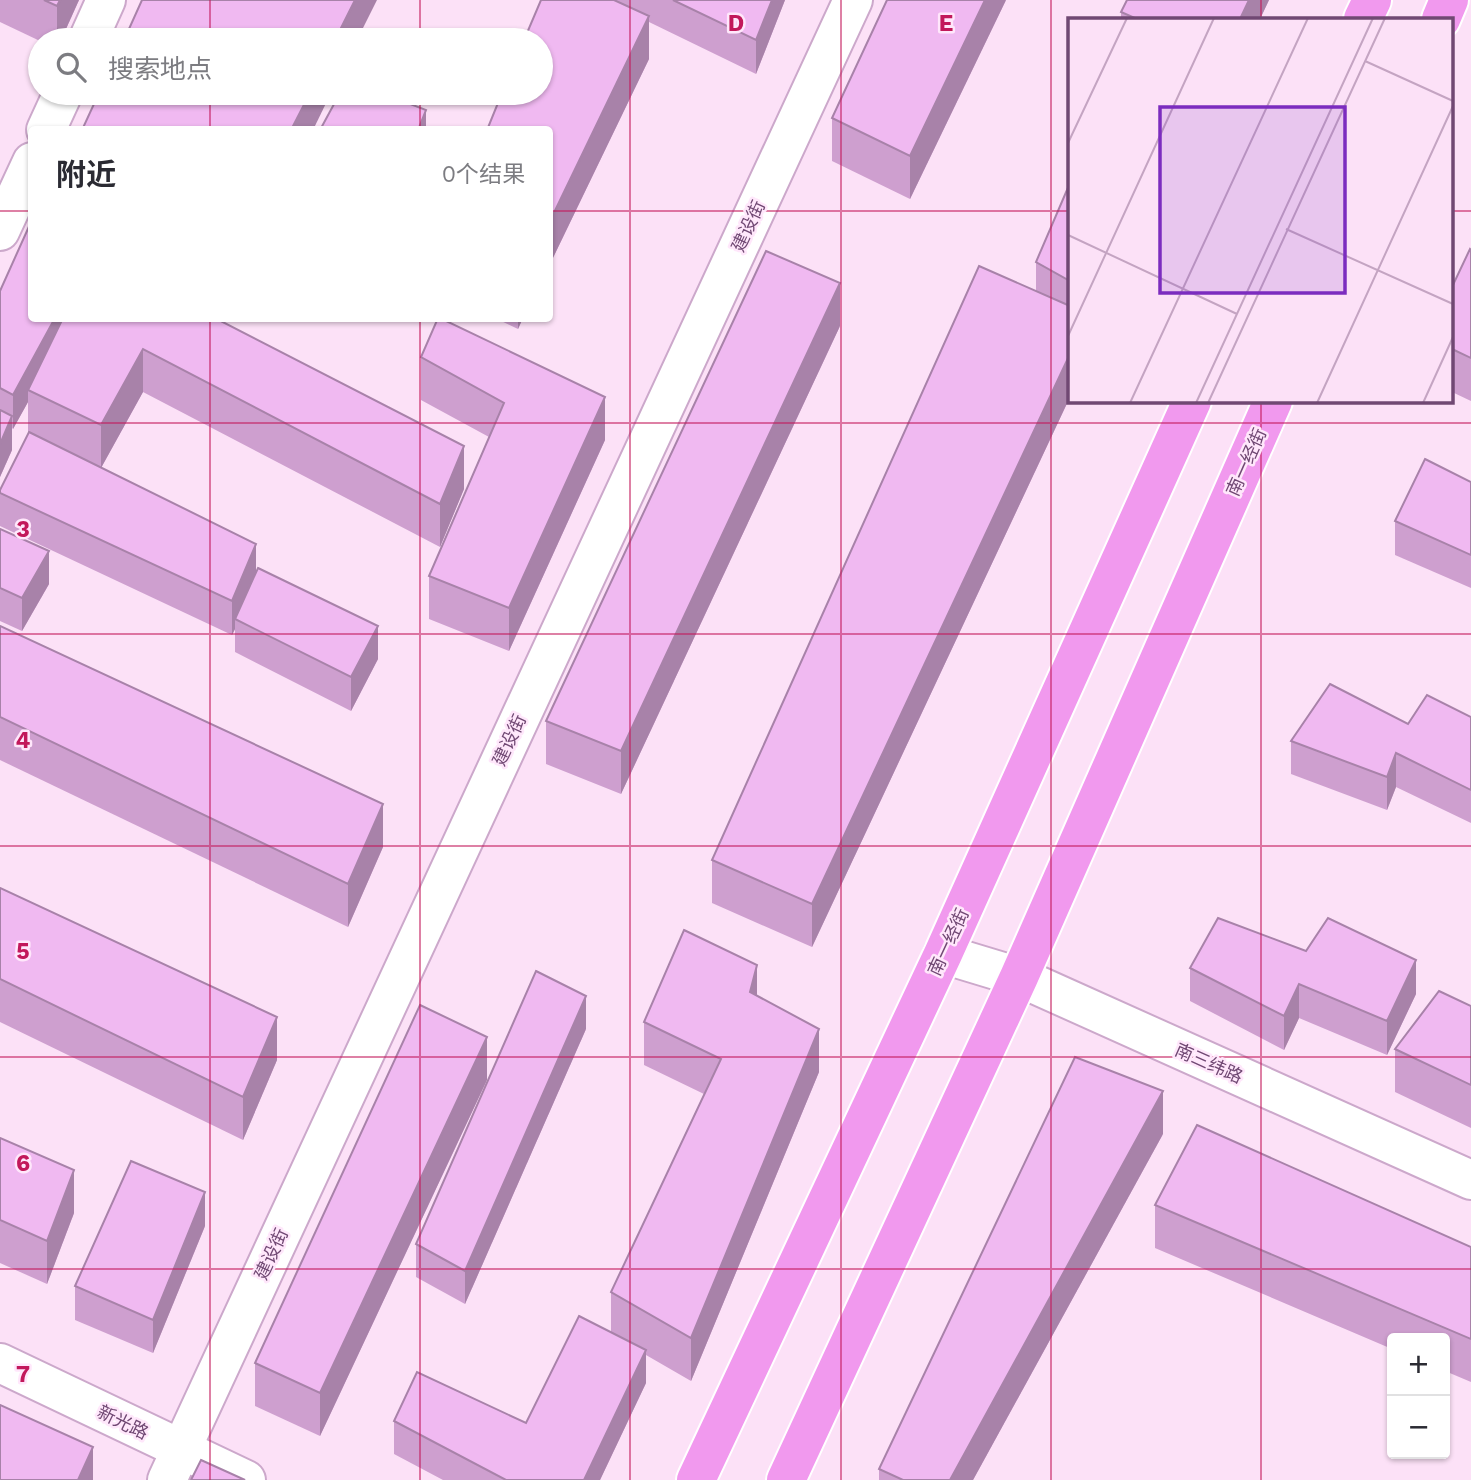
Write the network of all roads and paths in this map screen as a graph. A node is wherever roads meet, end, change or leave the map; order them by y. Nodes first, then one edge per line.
1 (106, 0) edge
2 (853, 0) edge
3 (1372, 0) edge
4 (1449, 0) edge
5 (1363, 18) edge
6 (1441, 18) edge
7 (93, 28) edge
8 (58, 105) edge
9 (49, 126) edge
10 (28, 171) edge
11 (0, 231) edge
12 (1192, 402) edge
13 (1273, 402) edge
14 (943, 954) junction
15 (1020, 978) junction
16 (1471, 1181) edge
17 (0, 1363) edge
18 (174, 1465) edge
19 (246, 1480) edge
20 (696, 1480) edge
21 (786, 1480) edge

1 - 7 street
2 - 18 street, 建设街
3 - 5 highway
4 - 6 highway
8 - 9 street
10 - 11 street
12 - 14 highway, 南一经街
13 - 15 highway, 南一经街
14 - 15 street, 南三纬路
14 - 20 highway, 南一经街
15 - 16 street, 南三纬路
15 - 21 highway, 南一经街
17 - 18 street, 新光路
18 - 19 street, 新光路

